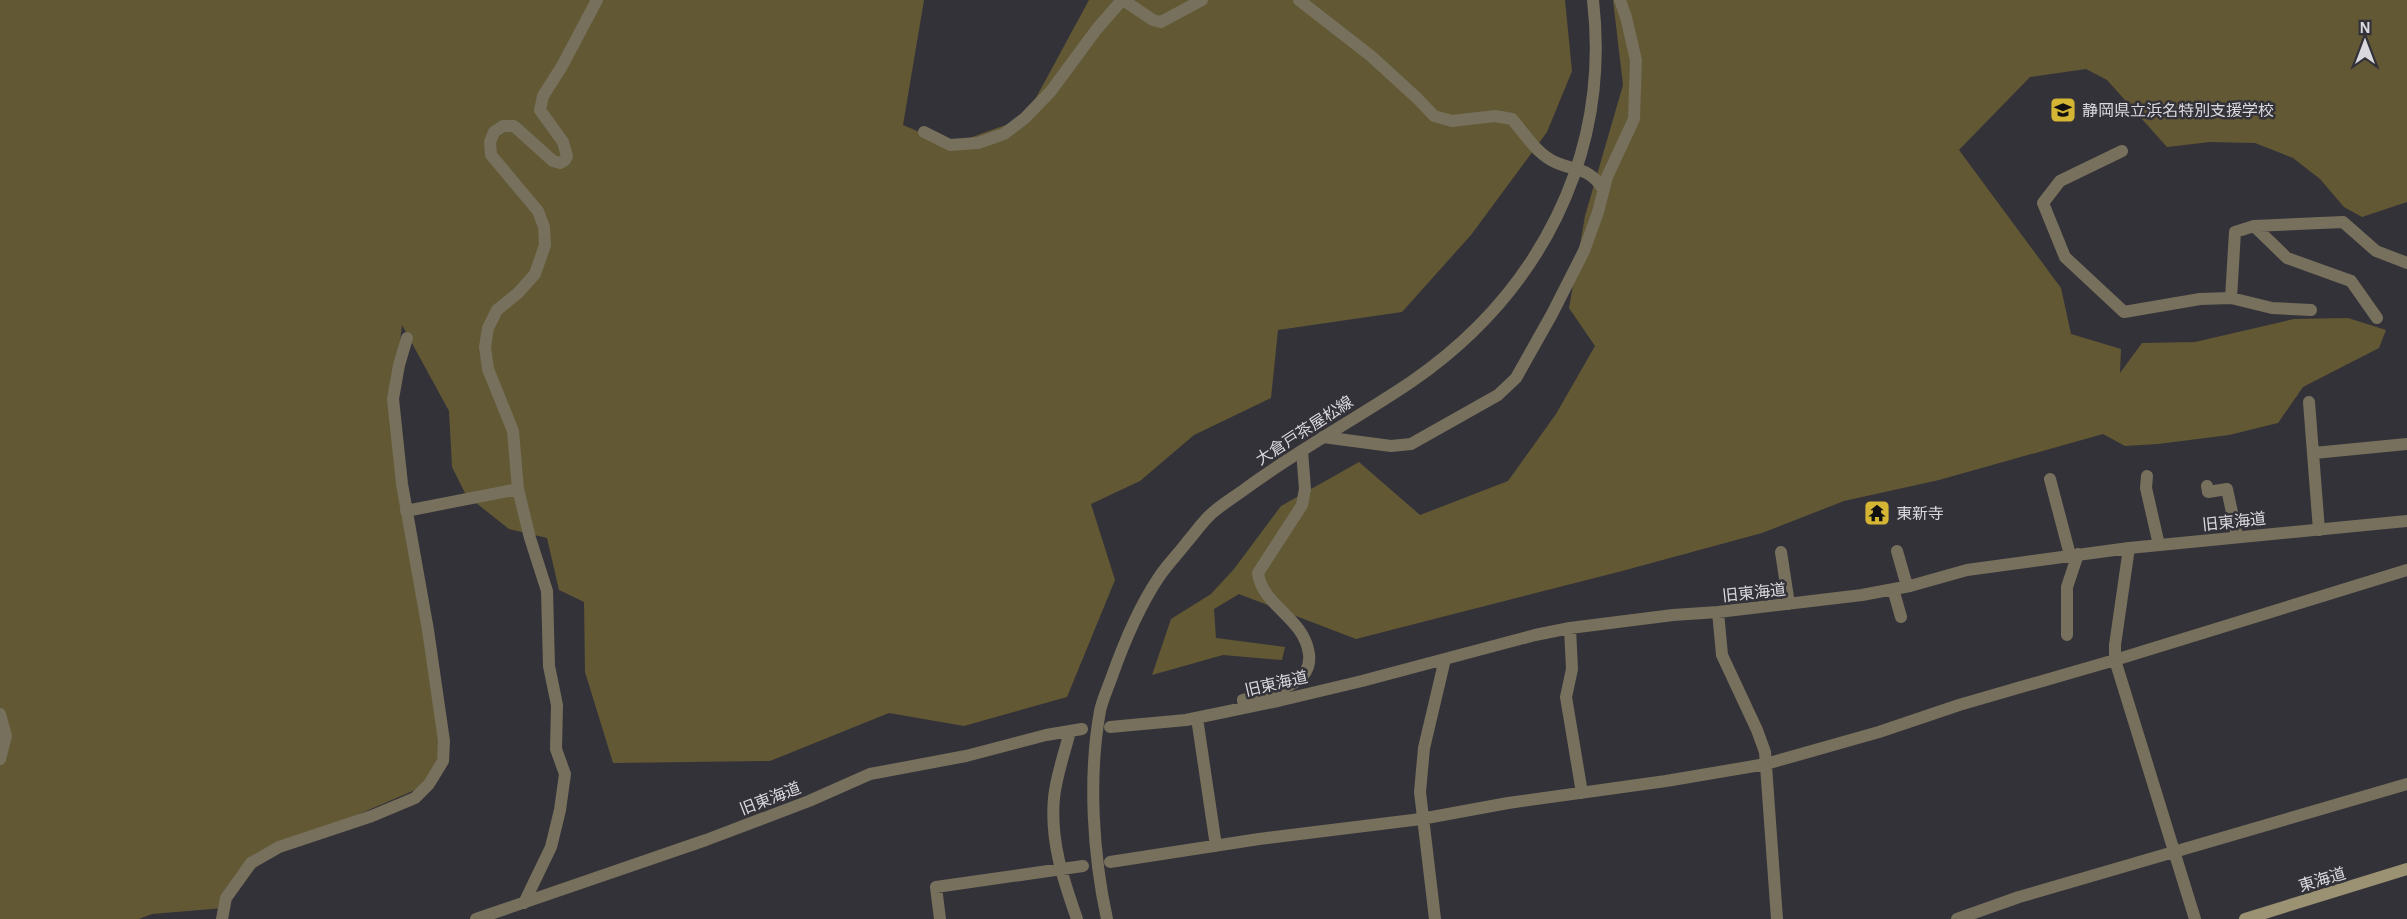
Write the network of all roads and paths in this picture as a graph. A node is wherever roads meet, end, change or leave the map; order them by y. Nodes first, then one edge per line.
1 (597, 0) edge
2 (1123, 0) edge
3 (1202, 0) edge
4 (1299, 0) edge
5 (1593, 0) edge
6 (1620, 0) edge
7 (924, 132) dead end
8 (2122, 152) dead end
9 (1576, 168) junction
10 (1603, 189) junction
11 (2254, 226) junction
12 (2407, 264) edge
13 (2231, 298) junction
14 (2311, 310) dead end
15 (2378, 318) dead end
16 (407, 338) dead end
17 (2309, 402) dead end
18 (1323, 437) junction
19 (2407, 444) edge
20 (1302, 451) junction
21 (2314, 453) junction
22 (2147, 476) dead end
23 (2050, 479) dead end
24 (2207, 486) dead end
25 (518, 489) junction
26 (406, 511) junction
27 (2407, 521) edge
28 (2319, 530) junction
29 (2237, 537) junction
30 (2158, 545) junction
31 (2129, 548) junction
32 (1897, 551) dead end
33 (1781, 552) dead end
34 (2074, 555) junction
35 (2407, 570) edge
36 (1907, 586) junction
37 (1893, 589) junction
38 (1789, 604) junction
39 (1718, 612) junction
40 (1900, 616) dead end
41 (1570, 628) junction
42 (2067, 635) dead end
43 (1445, 659) junction
44 (2115, 660) junction
45 (1244, 707) junction
46 (0, 714) edge
47 (1197, 717) junction
48 (1110, 727) dead end
49 (0, 759) edge
50 (1766, 764) junction
51 (2407, 784) edge
52 (1582, 793) junction
53 (1421, 819) junction
54 (1216, 846) junction
55 (2175, 853) junction
56 (1110, 862) dead end
57 (1083, 867) dead end
58 (2407, 869) edge
59 (1060, 870) junction
60 (524, 903) junction
61 (506, 914) edge
62 (222, 919) edge
63 (476, 919) edge
64 (940, 919) edge
65 (1077, 919) edge
66 (1107, 919) edge
67 (1435, 919) edge
68 (1776, 919) edge
69 (1957, 919) edge
70 (2195, 919) edge
71 (2245, 919) edge

1 - 25 street
2 - 3 street
2 - 7 street
4 - 9 street
5 - 9 street, 大倉戸茶屋松線
6 - 10 street
8 - 13 street
9 - 10 street
9 - 18 street, 大倉戸茶屋松線
10 - 18 street
11 - 12 street
11 - 13 street
11 - 15 street
13 - 14 street
16 - 26 street
17 - 21 street
18 - 20 street, 大倉戸茶屋松線
19 - 21 street
20 - 45 street
20 - 66 street, 大倉戸茶屋松線
21 - 28 street
22 - 30 street
23 - 34 street
24 - 29 street
25 - 26 street
25 - 60 street
26 - 62 street
27 - 28 street, 旧東海道
28 - 29 street, 旧東海道
29 - 30 street, 旧東海道
30 - 31 street, 旧東海道
31 - 34 street, 旧東海道
31 - 44 street
32 - 36 street
33 - 38 street
34 - 36 street, 旧東海道
34 - 42 street
35 - 44 street
36 - 37 street, 旧東海道
37 - 38 street, 旧東海道
37 - 40 street
38 - 39 street, 旧東海道
39 - 41 street, 旧東海道
39 - 50 street
41 - 43 street, 旧東海道
41 - 52 street
43 - 45 street, 旧東海道
43 - 53 street
44 - 50 street
44 - 55 street
45 - 47 street, 旧東海道
46 - 49 street
47 - 48 street, 旧東海道
47 - 54 street
50 - 52 street
50 - 68 street
51 - 55 street
52 - 53 street
53 - 54 street
53 - 67 street
54 - 56 street
55 - 69 street
55 - 70 street
57 - 59 street
58 - 71 main road, 東海道
59 - 60 street, 旧東海道
59 - 64 street
59 - 65 street
60 - 61 street, 旧東海道
61 - 63 street, 旧東海道

